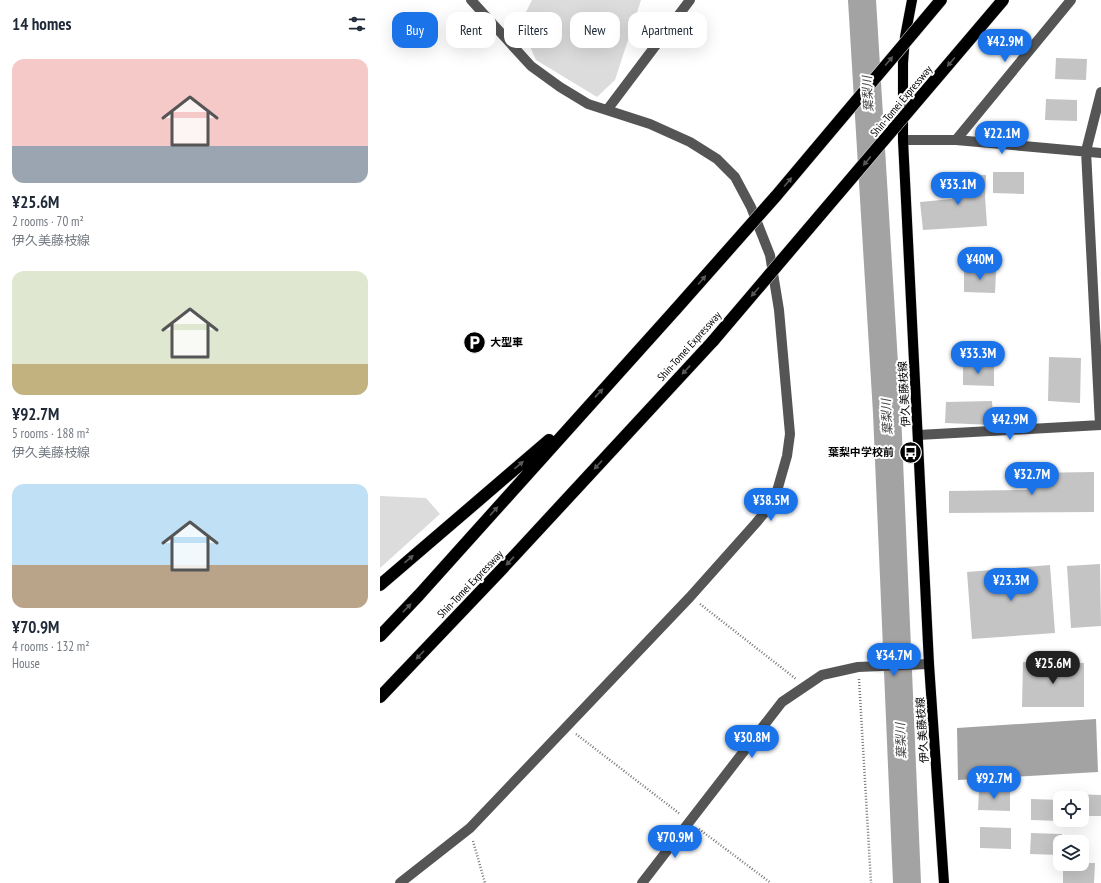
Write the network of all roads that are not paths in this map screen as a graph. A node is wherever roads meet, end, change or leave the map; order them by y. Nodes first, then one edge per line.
1 (471, 0) edge
2 (690, 0) edge
3 (912, 0) edge
4 (941, 0) edge
5 (1003, 0) edge
6 (1071, 0) edge
7 (1101, 92) edge
8 (607, 110) junction
9 (903, 140) junction
10 (956, 140) junction
11 (1086, 151) junction
12 (1101, 153) edge
13 (584, 410) junction
14 (1100, 425) edge
15 (918, 435) junction
16 (380, 584) edge
17 (380, 636) edge
18 (929, 664) junction
19 (380, 697) edge
20 (400, 883) edge
21 (642, 883) edge
22 (944, 883) edge

1 - 8 street
2 - 8 street
3 - 9 main road, 伊久美藤枝線
13 -> 4 highway, bridge
5 -> 19 highway, Shin-Tomei Expressway, bridge
6 - 10 street
7 - 11 street
8 - 20 street
9 - 10 street
9 - 15 main road, 伊久美藤枝線
10 - 11 street
11 - 12 street
11 - 14 street
16 -> 13 highway
17 -> 13 highway
14 - 15 street
15 - 18 main road, 伊久美藤枝線
18 - 21 street
18 - 22 main road, 伊久美藤枝線

